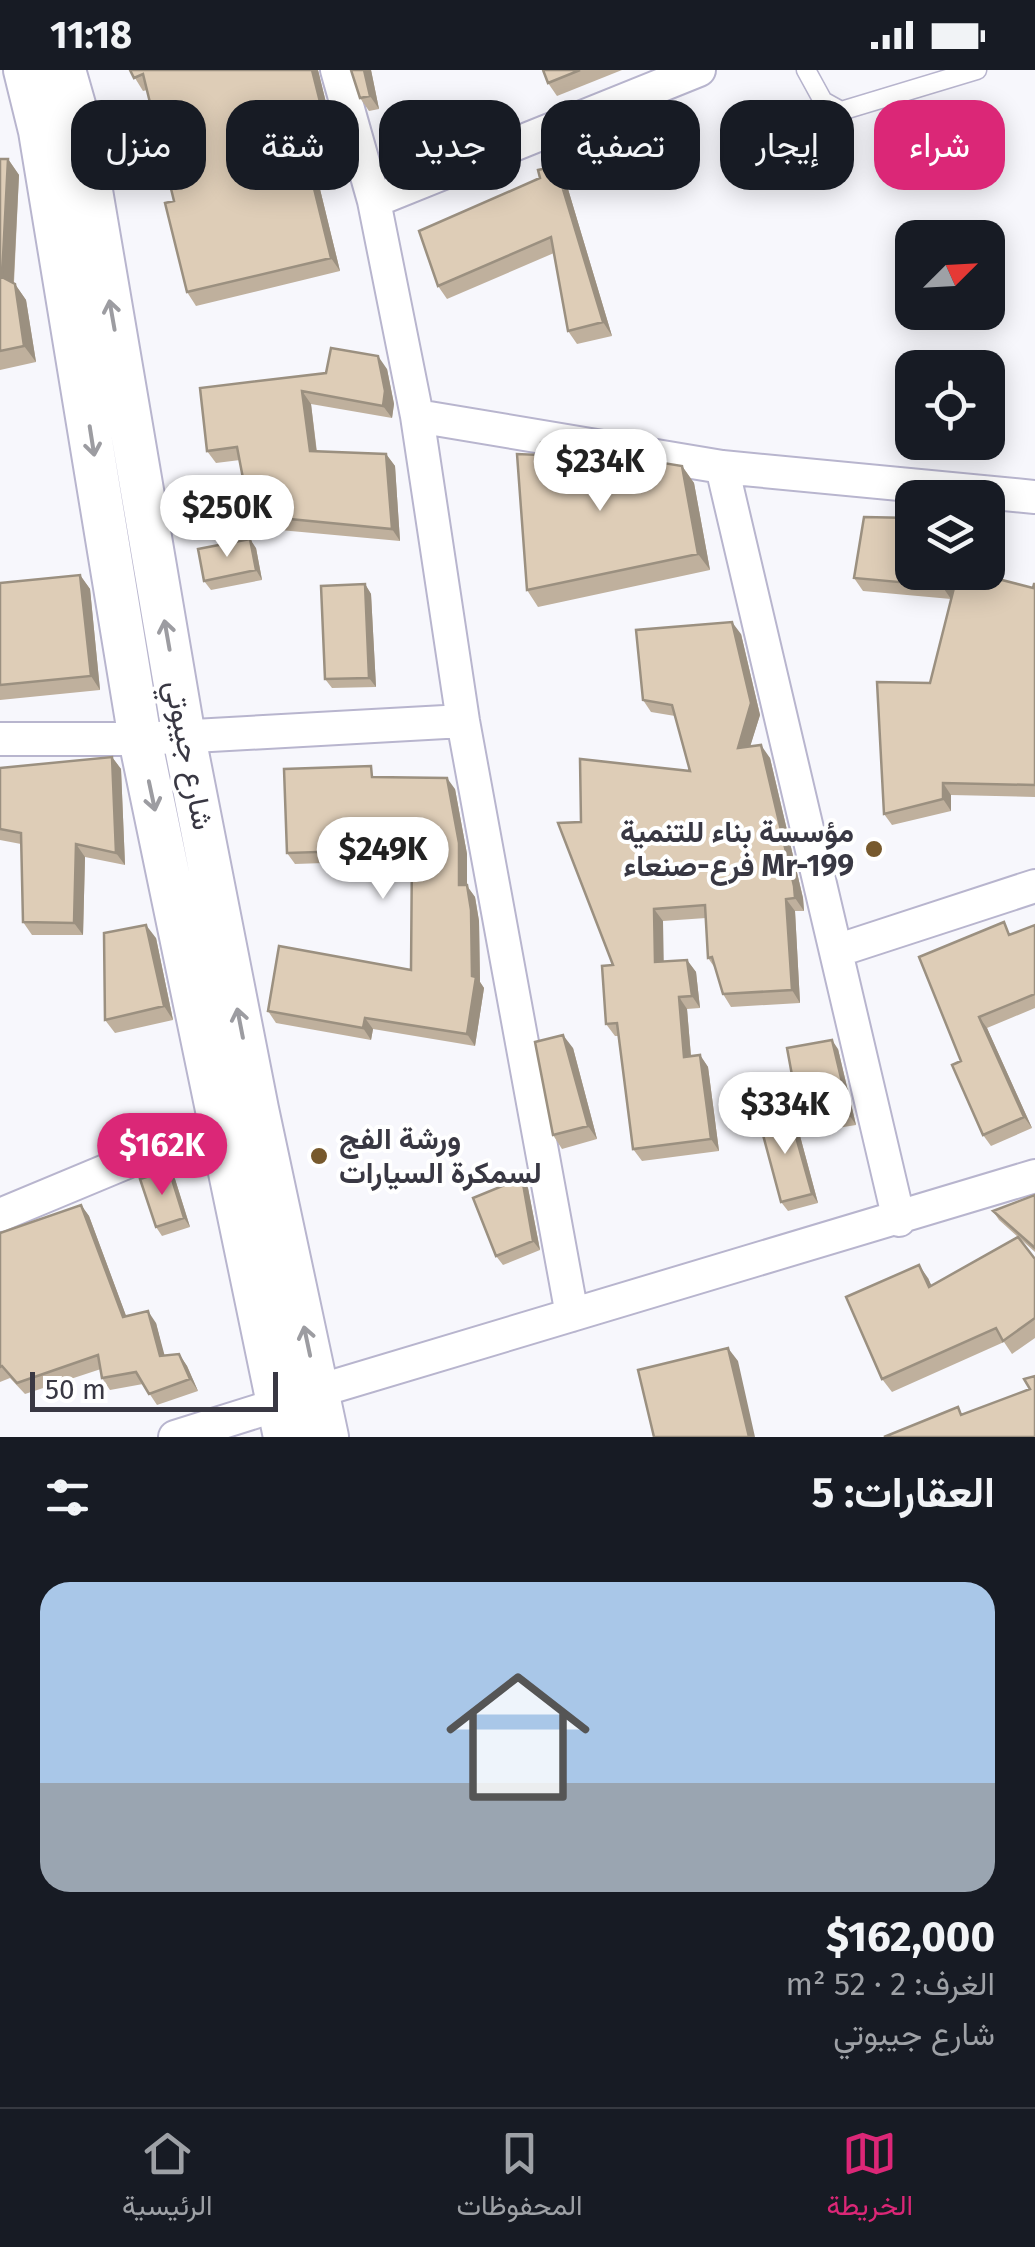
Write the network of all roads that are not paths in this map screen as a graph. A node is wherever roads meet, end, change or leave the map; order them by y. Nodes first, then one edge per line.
1 (25, 70) edge
2 (64, 70) edge
3 (338, 70) edge
4 (700, 70) edge
5 (806, 70) edge
6 (977, 70) edge
7 (374, 201) junction
8 (416, 416) junction
9 (722, 467) junction
10 (1035, 496) edge
11 (463, 722) junction
12 (184, 737) junction
13 (140, 739) junction
14 (0, 740) edge
15 (1035, 886) edge
16 (836, 951) junction
17 (239, 1115) junction
18 (1035, 1176) edge
19 (0, 1215) edge
20 (898, 1220) junction
21 (572, 1315) junction
22 (294, 1411) edge
23 (175, 1437) edge
24 (327, 1437) edge

1 -> 13 street, شارع جيبوتي
12 -> 2 street, شارع جيبوتي
3 - 7 street
4 - 7 street
5 - 6 lane
7 - 8 street
8 - 9 street
8 - 11 street
9 - 10 street
9 - 16 street
11 - 12 street
11 - 21 street
12 - 13 street
17 -> 12 street, شارع جيبوتي
13 - 14 street
13 -> 17 street, شارع جيبوتي
15 - 16 street
16 - 20 street
17 - 19 street
17 - 22 street, شارع جيبوتي
18 - 20 street
20 - 21 street
21 - 22 street
22 - 23 street
22 - 24 street, شارع جيبوتي

